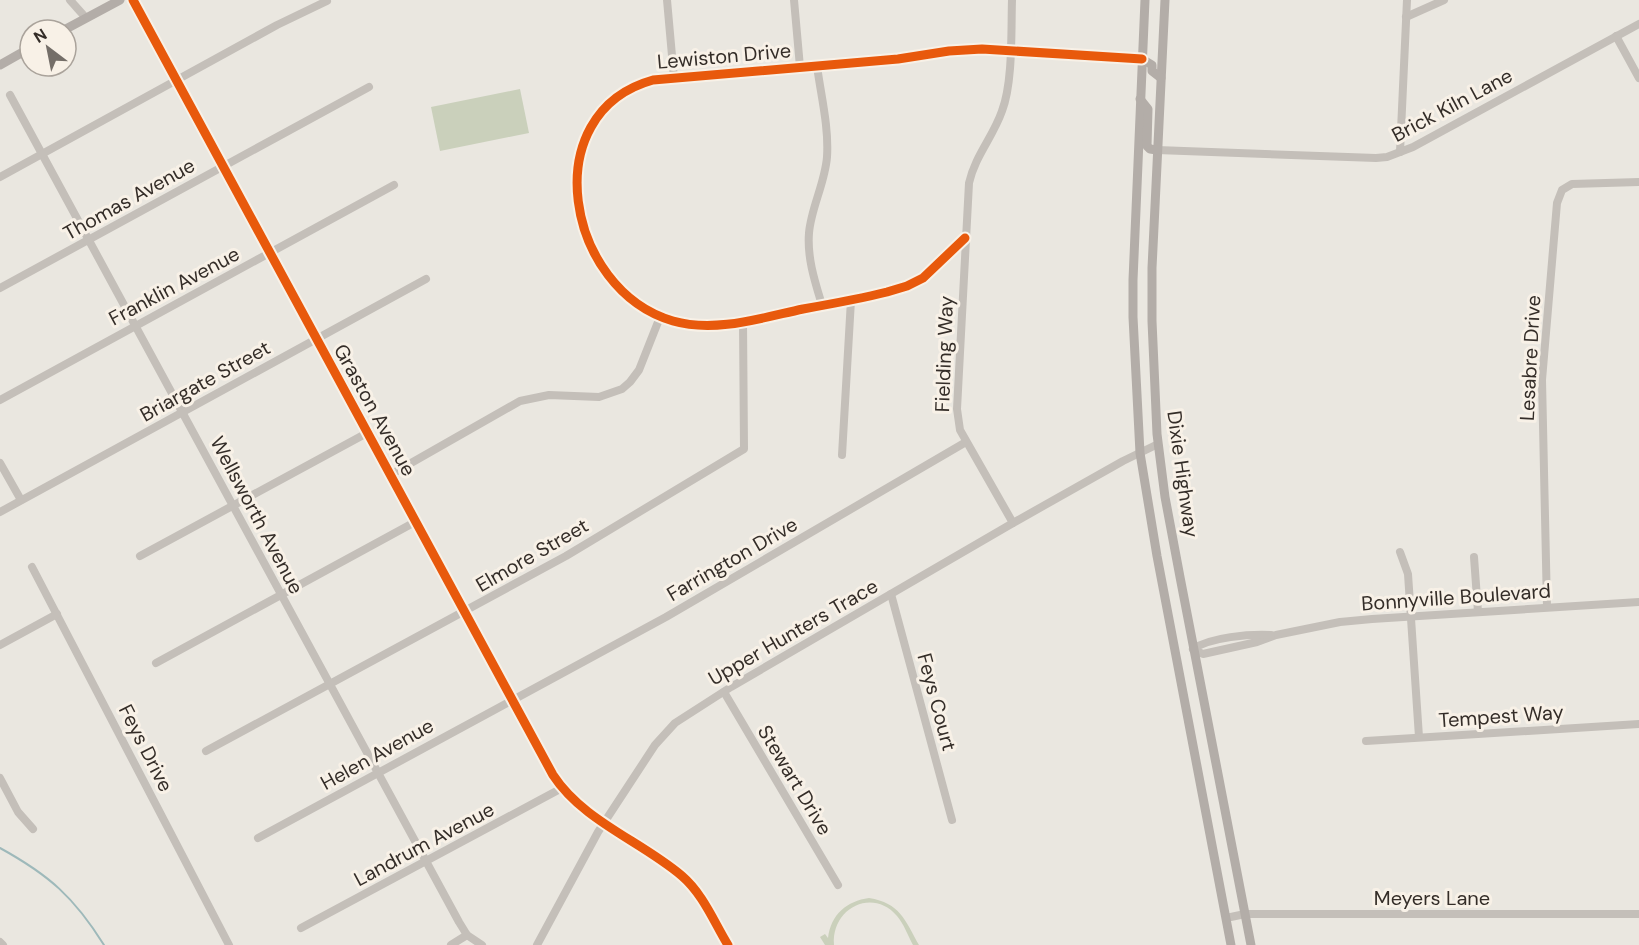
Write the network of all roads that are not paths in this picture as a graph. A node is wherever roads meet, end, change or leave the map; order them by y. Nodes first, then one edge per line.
1 (70, 0) edge
2 (120, 0) edge
3 (133, 0) edge
4 (667, 0) edge
5 (794, 0) edge
6 (1012, 0) edge
7 (1145, 0) edge
8 (1165, 0) edge
9 (1407, 0) edge
10 (1444, 0) edge
11 (327, 1) edge
12 (1406, 17) junction
13 (86, 18) junction
14 (78, 22) edge
15 (1639, 24) edge
16 (1616, 36) junction
17 (1010, 51) junction
18 (18, 54) edge
19 (1143, 59) junction
20 (0, 64) edge
21 (817, 66) junction
22 (800, 67) junction
23 (674, 78) junction
24 (1161, 78) junction
25 (1639, 78) edge
26 (176, 81) junction
27 (369, 87) dead end
28 (10, 95) dead end
29 (1140, 99) junction
30 (1157, 150) junction
31 (1400, 152) junction
32 (42, 154) junction
33 (222, 167) junction
34 (0, 177) edge
35 (1639, 182) edge
36 (394, 184) dead end
37 (965, 238) junction
38 (89, 239) junction
39 (269, 254) junction
40 (426, 279) dead end
41 (0, 288) edge
42 (851, 300) junction
43 (822, 305) junction
44 (660, 317) junction
45 (743, 322) junction
46 (136, 326) junction
47 (316, 339) junction
48 (0, 400) edge
49 (183, 412) junction
50 (367, 433) junction
51 (966, 441) junction
52 (1158, 444) junction
53 (1140, 453) junction
54 (842, 455) dead end
55 (0, 464) edge
56 (390, 476) junction
57 (21, 501) junction
58 (234, 506) junction
59 (0, 512) edge
60 (415, 522) junction
61 (1012, 523) junction
62 (1400, 552) dead end
63 (140, 556) dead end
64 (1474, 556) dead end
65 (32, 567) dead end
66 (282, 594) junction
67 (891, 594) junction
68 (1639, 602) edge
69 (1547, 607) junction
70 (464, 612) junction
71 (1478, 612) junction
72 (57, 614) junction
73 (1168, 615) junction
74 (1411, 616) junction
75 (0, 645) edge
76 (1193, 649) junction
77 (156, 663) dead end
78 (330, 683) junction
79 (724, 692) junction
80 (512, 700) junction
81 (1639, 724) edge
82 (1419, 737) junction
83 (1366, 741) dead end
84 (206, 751) dead end
85 (379, 773) junction
86 (0, 778) edge
87 (562, 788) junction
88 (952, 820) dead end
89 (604, 822) junction
90 (33, 829) dead end
91 (258, 838) dead end
92 (427, 862) junction
93 (838, 885) dead end
94 (1245, 914) junction
95 (1639, 914) edge
96 (1226, 918) junction
97 (301, 928) dead end
98 (467, 935) junction
99 (0, 942) edge
100 (3, 945) edge
101 (229, 945) edge
102 (451, 945) edge
103 (482, 945) edge
104 (537, 945) edge
105 (728, 945) edge
106 (1231, 945) edge
107 (1251, 945) edge

1 - 13 street
2 - 13 main road
3 - 26 street, Graston Avenue
4 - 23 street
5 - 22 street
6 - 17 street, Fielding Way
7 - 19 main road, Dixie Highway
8 - 24 main road, Dixie Highway
9 - 12 street
10 - 12 street
11 - 26 street
12 - 31 street
13 - 14 main road
15 - 16 street, Brick Kiln Lane
16 - 25 street
16 - 31 street, Brick Kiln Lane
17 - 19 street, Lewiston Drive
17 - 21 street, Lewiston Drive
17 - 37 street, Fielding Way
18 - 20 main road
19 - 24 main road
19 - 29 main road, Dixie Highway
21 - 22 street, Lewiston Drive
21 - 43 street
22 - 23 street, Lewiston Drive
23 - 44 street, Lewiston Drive
24 - 30 main road, Dixie Highway
26 - 32 street
26 - 33 street, Graston Avenue
27 - 33 street, Thomas Avenue
28 - 32 street, Wellsworth Avenue
29 - 30 main road
29 - 53 main road, Dixie Highway
30 - 31 street, Brick Kiln Lane
30 - 52 main road, Dixie Highway
32 - 34 street
32 - 38 street, Wellsworth Avenue
33 - 38 street, Thomas Avenue
33 - 39 street, Graston Avenue
35 - 69 street, Lesabre Drive
36 - 39 street, Franklin Avenue
37 - 42 street, Lewiston Drive
37 - 51 street, Fielding Way
38 - 41 street, Thomas Avenue
38 - 46 street, Wellsworth Avenue
39 - 46 street, Franklin Avenue
39 - 47 street, Graston Avenue
40 - 47 street, Briargate Street
42 - 43 street, Lewiston Drive
42 - 54 street
43 - 45 street, Lewiston Drive
44 - 45 street, Lewiston Drive
44 - 56 street
45 - 70 street, Elmore Street
46 - 48 street, Franklin Avenue
46 - 49 street, Wellsworth Avenue
47 - 49 street, Briargate Street
47 - 50 street, Graston Avenue
49 - 57 street, Briargate Street
49 - 58 street, Wellsworth Avenue
50 - 56 street, Graston Avenue
50 - 58 street
51 - 61 street, Fielding Way
51 - 80 street, Farrington Drive
52 - 53 street, Upper Hunters Trace
52 - 76 main road, Dixie Highway
53 - 61 street, Upper Hunters Trace
53 - 73 main road, Dixie Highway
55 - 57 street
56 - 60 street, Graston Avenue
57 - 59 street, Briargate Street
58 - 63 street
58 - 66 street, Wellsworth Avenue
60 - 66 street
60 - 70 street, Graston Avenue
61 - 67 street, Upper Hunters Trace
62 - 74 street
64 - 71 street
65 - 72 street, Feys Drive
66 - 77 street
66 - 78 street, Wellsworth Avenue
67 - 79 street, Upper Hunters Trace
67 - 88 street, Feys Court
68 - 69 street, Bonnyville Boulevard
69 - 71 street, Bonnyville Boulevard
70 - 78 street, Elmore Street
70 - 80 street, Graston Avenue
71 - 74 street, Bonnyville Boulevard
72 - 75 street
72 - 101 street, Feys Drive
73 - 76 main road
73 - 96 main road, Dixie Highway
74 - 76 street, Bonnyville Boulevard
74 - 82 street
76 - 94 main road, Dixie Highway
78 - 84 street, Elmore Street
78 - 85 street, Wellsworth Avenue
79 - 89 street, Upper Hunters Trace
79 - 93 street, Stewart Drive
80 - 85 street, Helen Avenue
80 - 87 street, Graston Avenue
81 - 82 street, Tempest Way
82 - 83 street, Tempest Way
85 - 91 street, Helen Avenue
85 - 92 street, Wellsworth Avenue
86 - 90 street
87 - 89 street, Graston Avenue
87 - 92 street, Landrum Avenue
89 - 104 street, Upper Hunters Trace
89 - 105 street, Graston Avenue
92 - 97 street, Landrum Avenue
92 - 98 street, Wellsworth Avenue
94 - 95 street, Meyers Lane
94 - 96 street, Meyers Lane
94 - 107 main road, Dixie Highway
96 - 106 main road, Dixie Highway
98 - 102 street
98 - 103 street, Wellsworth Avenue
99 - 100 street

